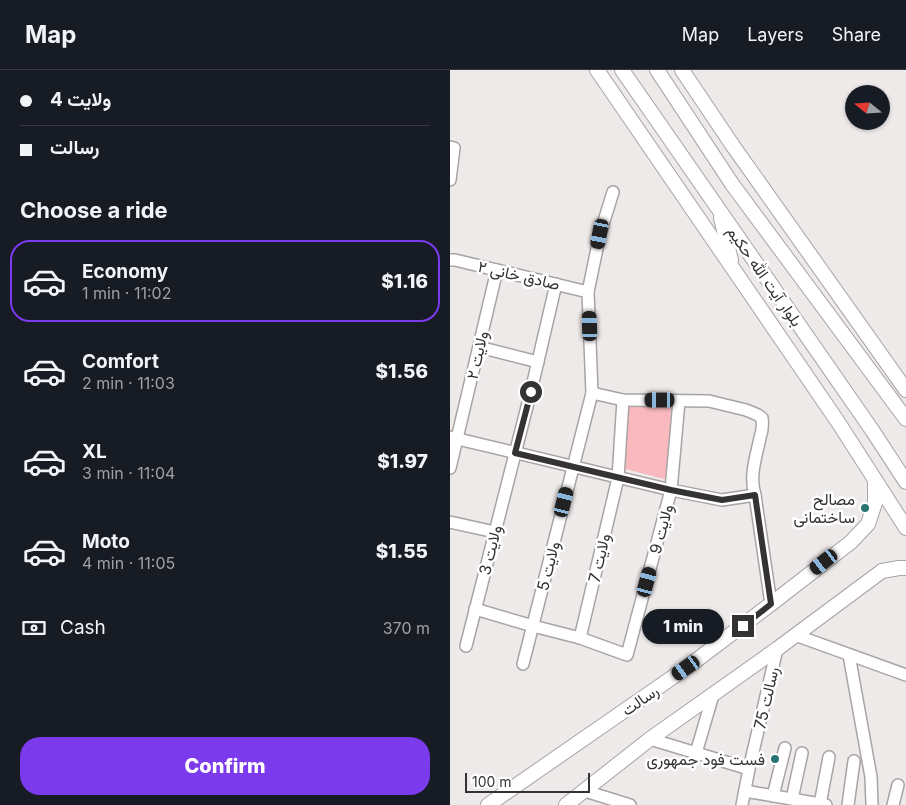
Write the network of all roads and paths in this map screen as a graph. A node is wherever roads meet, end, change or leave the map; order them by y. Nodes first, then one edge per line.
1 (596, 70) edge
2 (622, 70) edge
3 (657, 70) edge
4 (682, 70) edge
5 (450, 147) edge
6 (450, 180) edge
7 (613, 192) dead end
8 (719, 210) junction
9 (450, 260) edge
10 (732, 268) junction
11 (497, 270) junction
12 (556, 284) junction
13 (588, 292) junction
14 (479, 347) junction
15 (538, 362) junction
16 (906, 390) edge
17 (592, 393) junction
18 (623, 400) junction
19 (679, 400) junction
20 (906, 419) edge
21 (454, 438) edge
22 (515, 453) junction
23 (573, 467) junction
24 (450, 468) edge
25 (618, 478) junction
26 (875, 480) junction
27 (906, 482) edge
28 (671, 490) junction
29 (755, 495) junction
30 (450, 522) edge
31 (906, 528) edge
32 (495, 532) junction
33 (906, 568) edge
34 (771, 604) junction
35 (475, 609) junction
36 (533, 626) junction
37 (795, 636) junction
38 (580, 638) junction
39 (466, 646) dead end
40 (777, 649) junction
41 (849, 655) junction
42 (523, 664) dead end
43 (906, 675) edge
44 (713, 695) junction
45 (650, 739) junction
46 (785, 748) dead end
47 (802, 752) dead end
48 (696, 753) junction
49 (829, 757) dead end
50 (854, 761) dead end
51 (749, 769) junction
52 (898, 785) dead end
53 (585, 791) junction
54 (745, 791) junction
55 (773, 796) junction
56 (792, 799) junction
57 (823, 804) edge
58 (488, 805) edge
59 (566, 805) edge
60 (630, 805) edge
61 (742, 805) edge
62 (848, 805) edge
63 (872, 805) edge
64 (893, 805) edge

1 - 10 main road
2 - 8 main road, بلوار آیت الله حکیم
3 - 20 main road, بلوار آیت الله حکیم
4 - 16 main road
5 - 6 street
7 - 13 street, ولایت 5
8 - 10 main road
8 - 27 main road, بلوار آیت الله حکیم
9 - 11 street, صادق خانی ۲
10 - 26 main road
11 - 12 street, صادق خانی ۲
11 - 14 street, ولایت ۲
12 - 13 street, صادق خانی ۲
12 - 15 street, ولایت 3
13 - 17 street, ولایت 5
14 - 15 street
14 - 21 street, ولایت ۲
15 - 22 street, ولایت 3
17 - 18 street
17 - 23 street, ولایت 5
18 - 19 street
18 - 25 street, ولایت 7
19 - 28 street, ولایت 9
19 - 29 street
21 - 22 street
21 - 24 street, ولایت ۲
22 - 23 street
22 - 32 street, ولایت 3
23 - 25 street
23 - 36 street, ولایت 5
25 - 28 street
25 - 38 street, ولایت 7
26 - 31 main road
26 - 34 main road, رسالت
28 - 29 street
28 - 38 street, ولایت 9
29 - 34 street
30 - 32 street
32 - 35 street, ولایت 3
33 - 37 main road
34 - 58 main road, رسالت
35 - 36 street
35 - 39 street, ولایت 3
36 - 38 street
36 - 42 street, ولایت 5
37 - 40 main road
37 - 41 street
40 - 44 main road
40 - 51 street, رسالت 75
41 - 43 street
41 - 63 street
44 - 45 main road
44 - 48 street
45 - 48 street
45 - 53 main road
46 - 55 street
47 - 56 street
48 - 51 street
49 - 57 street
50 - 62 street
51 - 54 street, رسالت 75
52 - 64 street
53 - 59 main road
53 - 60 street
54 - 55 street
54 - 61 street, رسالت 75
55 - 56 street
56 - 57 street

